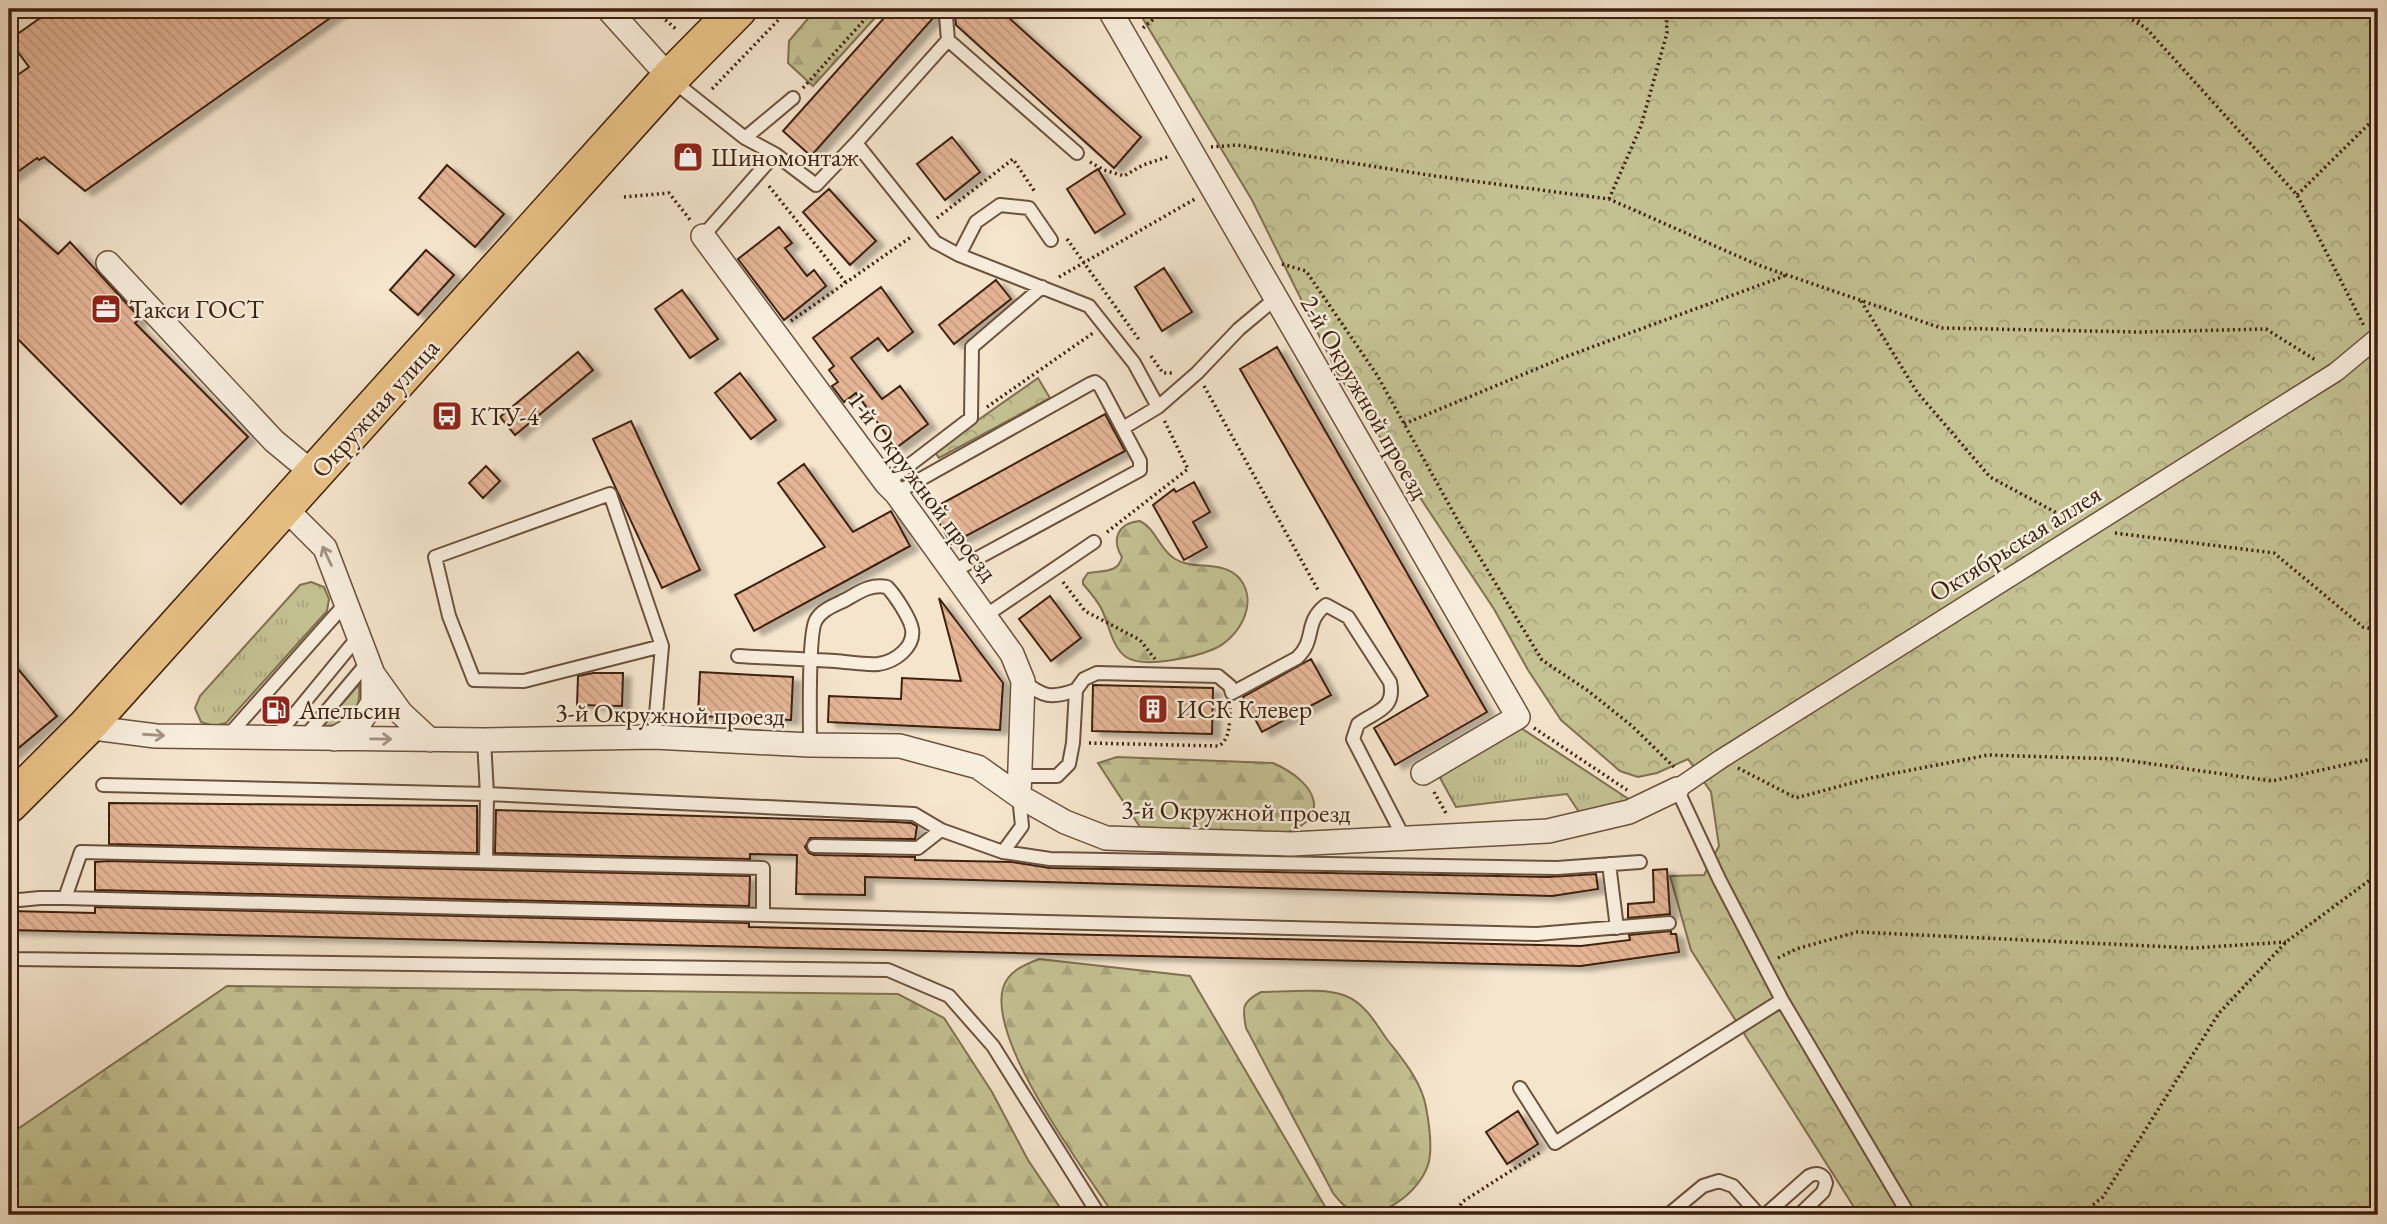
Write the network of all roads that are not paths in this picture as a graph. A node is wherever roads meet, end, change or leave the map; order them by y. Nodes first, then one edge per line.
1 (608, 9) edge
2 (738, 9) edge
3 (1109, 9) edge
4 (946, 16) dead end
5 (948, 40) junction
6 (670, 78) junction
7 (793, 98) road end
8 (745, 138) junction
9 (856, 143) junction
10 (1077, 153) road end
11 (775, 154) junction
12 (703, 236) joint
13 (1051, 240) dead end
14 (960, 256) junction
15 (108, 263) dead end
16 (1042, 287) junction
17 (1276, 298) junction
18 (2375, 339) edge
19 (1158, 407) junction
20 (1123, 428) junction
21 (315, 475) junction
22 (891, 488) junction
23 (285, 508) junction
24 (1094, 542) dead end
25 (952, 572) junction
26 (346, 603) junction
27 (985, 616) junction
28 (358, 637) junction
29 (662, 646) junction
30 (738, 656) dead end
31 (812, 660) junction
32 (370, 668) junction
33 (1023, 681) junction
34 (1076, 690) junction
35 (86, 727) junction
36 (227, 737) junction
37 (654, 737) junction
38 (275, 738) junction
39 (304, 738) junction
40 (334, 739) junction
41 (430, 740) junction
42 (484, 740) junction
43 (810, 745) junction
44 (1423, 773) dead end
45 (103, 785) dead end
46 (1682, 785) junction
47 (1019, 786) junction
48 (487, 794) junction
49 (9, 804) edge
50 (941, 830) junction
51 (1404, 838) junction
52 (814, 846) dead end
53 (1003, 852) junction
54 (486, 860) junction
55 (1640, 862) dead end
56 (1609, 864) junction
57 (65, 898) junction
58 (9, 901) edge
59 (763, 915) junction
60 (1669, 923) dead end
61 (1617, 928) junction
62 (9, 952) edge
63 (1782, 1000) junction
64 (1520, 1087) dead end
65 (1099, 1215) edge
66 (1668, 1215) edge
67 (1759, 1215) edge
68 (1765, 1215) edge
69 (1799, 1215) edge
70 (1909, 1215) edge

1 - 6 street
2 - 6 main road, Окружная улица
3 - 17 street, 2-й Окружной проезд
4 - 5 lane
5 - 9 lane
5 - 10 lane
6 - 8 lane
6 - 21 main road, Окружная улица
7 - 8 lane
8 - 11 lane
9 - 11 lane
9 - 14 lane
11 - 12 lane
12 - 22 street, 1-й Окружной проезд
13 - 14 lane
14 - 16 lane
15 - 21 street
16 - 19 lane
16 - 22 lane
17 - 19 lane
17 - 44 street, 2-й Окружной проезд
18 - 46 street, Октябрьская аллея
19 - 20 lane
20 - 22 lane
20 - 25 lane
21 - 23 main road, Окружная улица
22 - 25 street, 1-й Окружной проезд
26 -> 23 street
23 - 35 main road, Окружная улица
24 - 27 lane
25 - 27 street, 1-й Окружной проезд
26 - 28 street
26 - 36 lane
27 - 33 street, 1-й Окружной проезд
28 - 32 street
28 - 38 lane
29 - 29 lane
29 - 37 lane
30 - 31 lane
31 - 31 lane
31 - 43 lane
32 - 39 lane
32 - 40 street
32 - 41 street
33 - 34 lane
33 - 47 street, 1-й Окружной проезд
34 - 47 lane
34 - 51 lane
35 -> 36 street, 3-й Окружной проезд
35 - 49 main road, Окружная улица
36 - 38 street, 3-й Окружной проезд
37 - 42 street, 3-й Окружной проезд
37 - 43 street, 3-й Окружной проезд
38 - 39 street, 3-й Окружной проезд
39 - 40 street, 3-й Окружной проезд
40 -> 41 street, 3-й Окружной проезд
41 - 42 street, 3-й Окружной проезд
42 - 48 lane
43 - 47 street, 3-й Окружной проезд
45 - 48 lane
46 - 51 street, 3-й Окружной проезд
46 - 63 lane
47 - 51 street, 3-й Окружной проезд
47 - 53 lane
48 - 50 lane
48 - 54 lane
50 - 52 lane
50 - 53 lane
53 - 56 lane
54 - 57 lane
54 - 59 lane
55 - 56 lane
56 - 61 lane
57 - 58 lane
57 - 59 lane
59 - 61 lane
60 - 61 lane
62 - 65 lane
63 - 64 lane
63 - 70 lane
66 - 67 lane
68 - 69 lane

